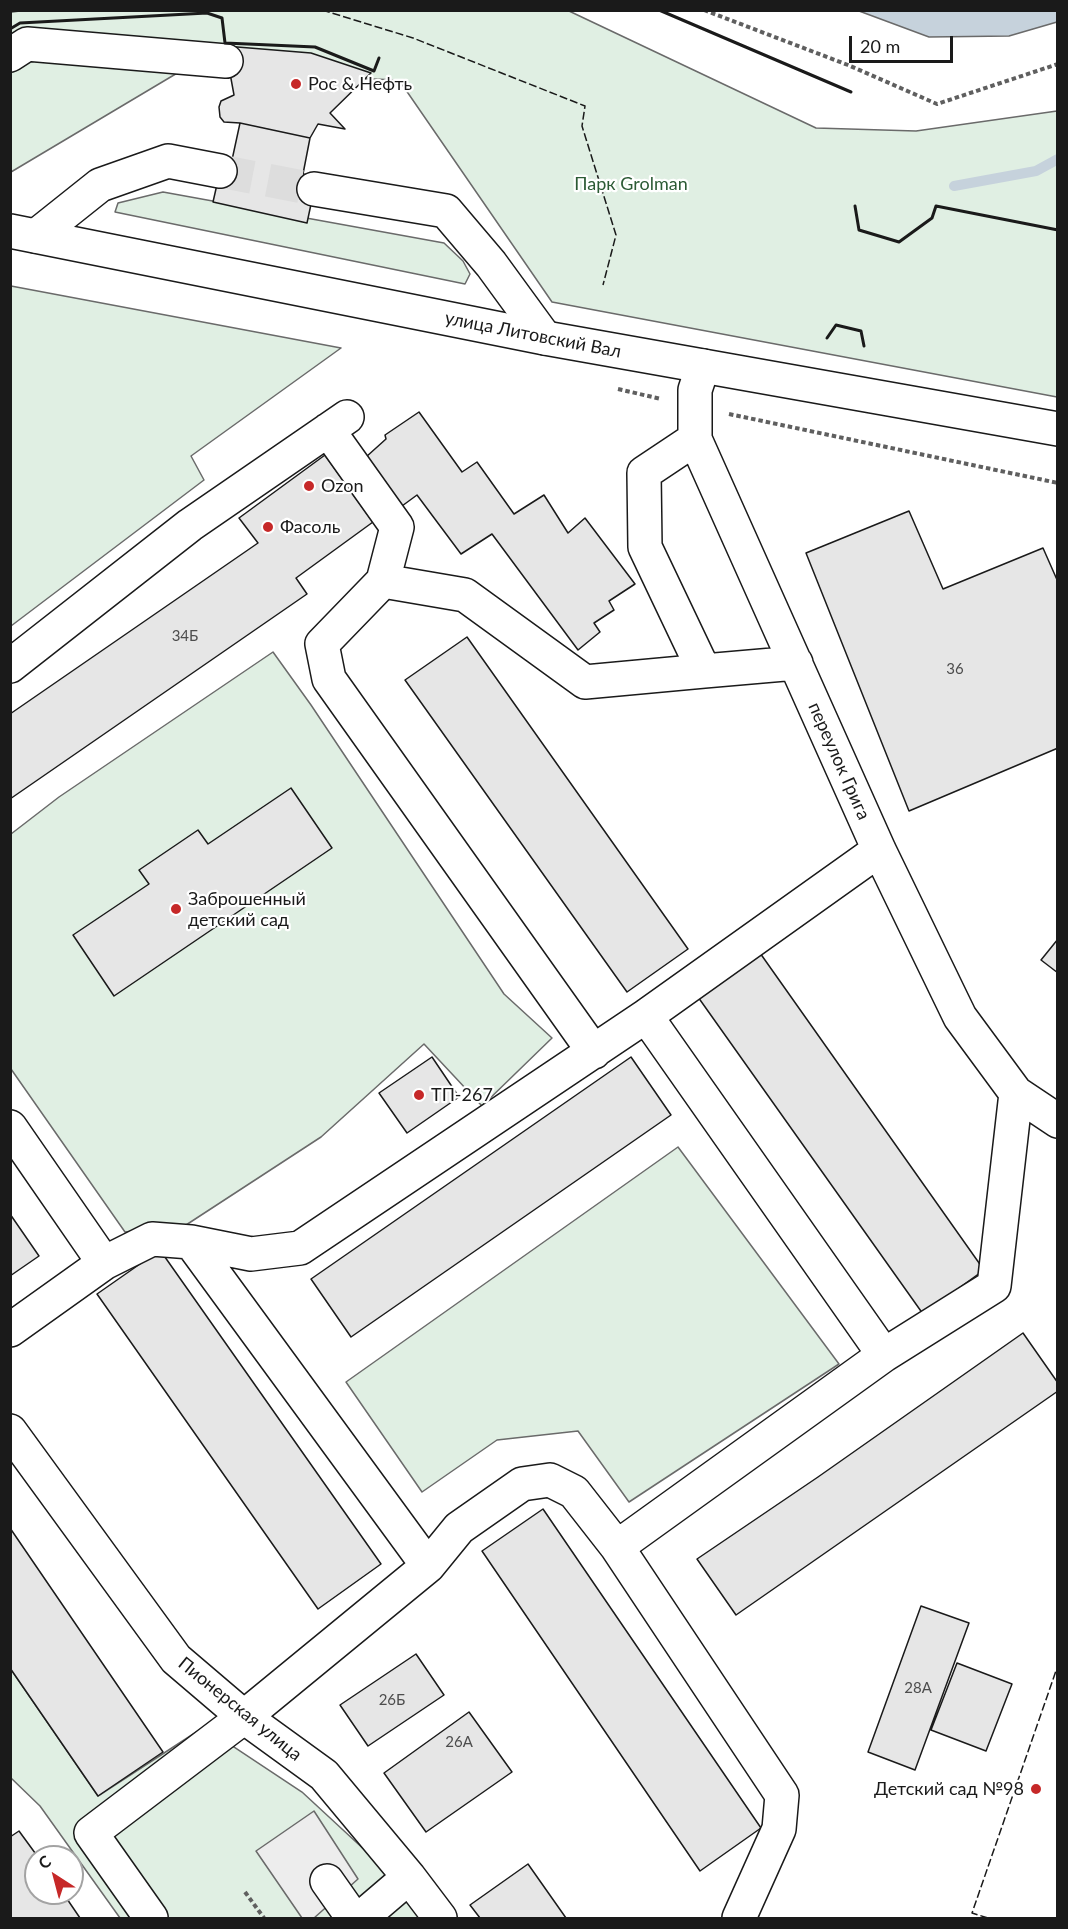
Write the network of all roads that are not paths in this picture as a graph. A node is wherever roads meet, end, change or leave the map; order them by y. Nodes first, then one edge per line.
1 (10, 55) edge
2 (226, 61) dead end
3 (220, 171) tunnel mouth
4 (314, 189) tunnel mouth
5 (23, 233) edge
6 (545, 338) junction
7 (703, 366) junction
8 (1058, 429) edge
9 (695, 439) junction
10 (383, 581) junction
11 (796, 663) junction
12 (10, 666) edge
13 (704, 671) junction
14 (879, 850) junction
15 (646, 1016) junction
16 (594, 1052) junction
17 (1016, 1093) junction
18 (1058, 1121) edge
19 (10, 1127) edge
20 (191, 1242) junction
21 (104, 1263) junction
22 (10, 1330) edge
23 (884, 1356) junction
24 (10, 1431) edge
25 (617, 1547) junction
26 (428, 1566) junction
27 (244, 1717) junction
28 (410, 1876) junction
29 (327, 1881) dead end
30 (151, 1918) edge
31 (353, 1918) edge
32 (361, 1918) edge
33 (440, 1918) edge
34 (739, 1918) edge

1 - 2 street
3 - 5 street
4 - 6 street
5 - 6 street, улица Литовский Вал
6 - 7 street, улица Литовский Вал
7 - 8 street, улица Литовский Вал
7 - 9 street, переулок Грига
9 - 11 street, переулок Грига
9 - 13 street
10 - 12 street
10 - 13 street
10 - 16 street
11 - 13 street
11 - 14 street, переулок Грига
14 - 15 street
14 - 17 street, переулок Грига
15 - 16 street
15 - 23 street
16 - 20 street
17 - 18 street, переулок Грига
17 - 23 street
19 - 21 street
20 - 21 street
20 - 26 street
21 - 22 street
23 - 25 street
24 - 27 street, Пионерская улица
25 - 26 street
25 - 34 street
26 - 27 street
27 - 28 street, Пионерская улица
27 - 30 street
28 - 32 street
28 - 33 street, Пионерская улица
29 - 31 street

